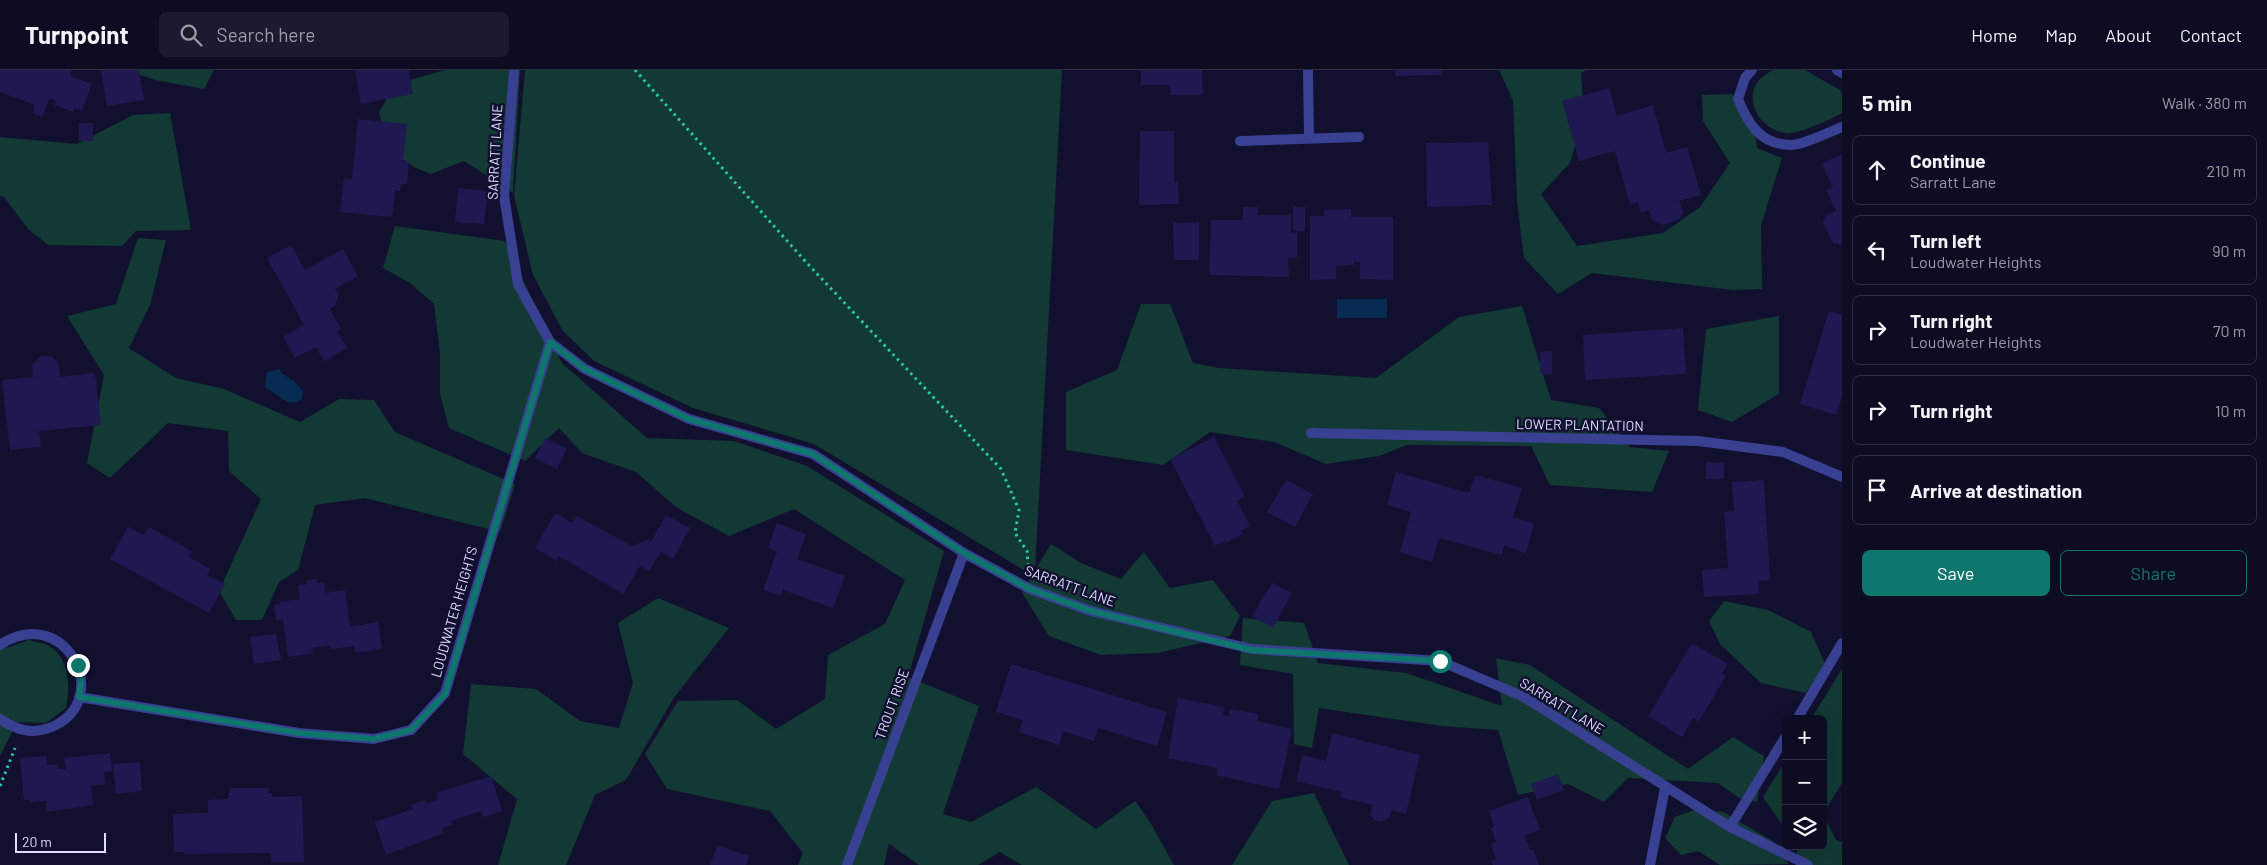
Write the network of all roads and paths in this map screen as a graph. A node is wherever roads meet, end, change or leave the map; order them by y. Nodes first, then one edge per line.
1 (514, 70) edge
2 (635, 70) edge
3 (1308, 70) edge
4 (1752, 70) edge
5 (1837, 70) edge
6 (1842, 73) edge
7 (1842, 127) edge
8 (1359, 137) dead end
9 (1309, 139) junction
10 (1240, 141) dead end
11 (550, 342) junction
12 (1311, 433) dead end
13 (1842, 476) edge
14 (964, 553) junction
15 (1030, 589) junction
16 (1842, 643) edge
17 (0, 645) edge
18 (79, 697) junction
19 (1799, 715) edge
20 (0, 719) edge
21 (22, 731) junction
22 (1782, 742) edge
23 (0, 786) edge
24 (1665, 788) junction
25 (1730, 827) junction
26 (847, 865) edge
27 (1650, 865) edge
28 (1808, 865) edge

1 - 11 street, SARRATT LANE
2 - 15 path
3 - 9 street
4 - 7 street
5 - 6 street
8 - 9 street
9 - 10 street
11 - 14 street, SARRATT LANE
11 - 18 street, LOUDWATER HEIGHTS
12 - 13 street, LOWER PLANTATION
14 - 15 street, SARRATT LANE
14 - 26 street, TROUT RISE
15 - 24 street, SARRATT LANE
16 - 19 street
17 - 18 street
18 - 21 street
20 - 21 street
21 - 23 path
22 - 25 street
24 - 25 street, SARRATT LANE
24 - 27 street
25 - 28 street, SARRATT LANE

